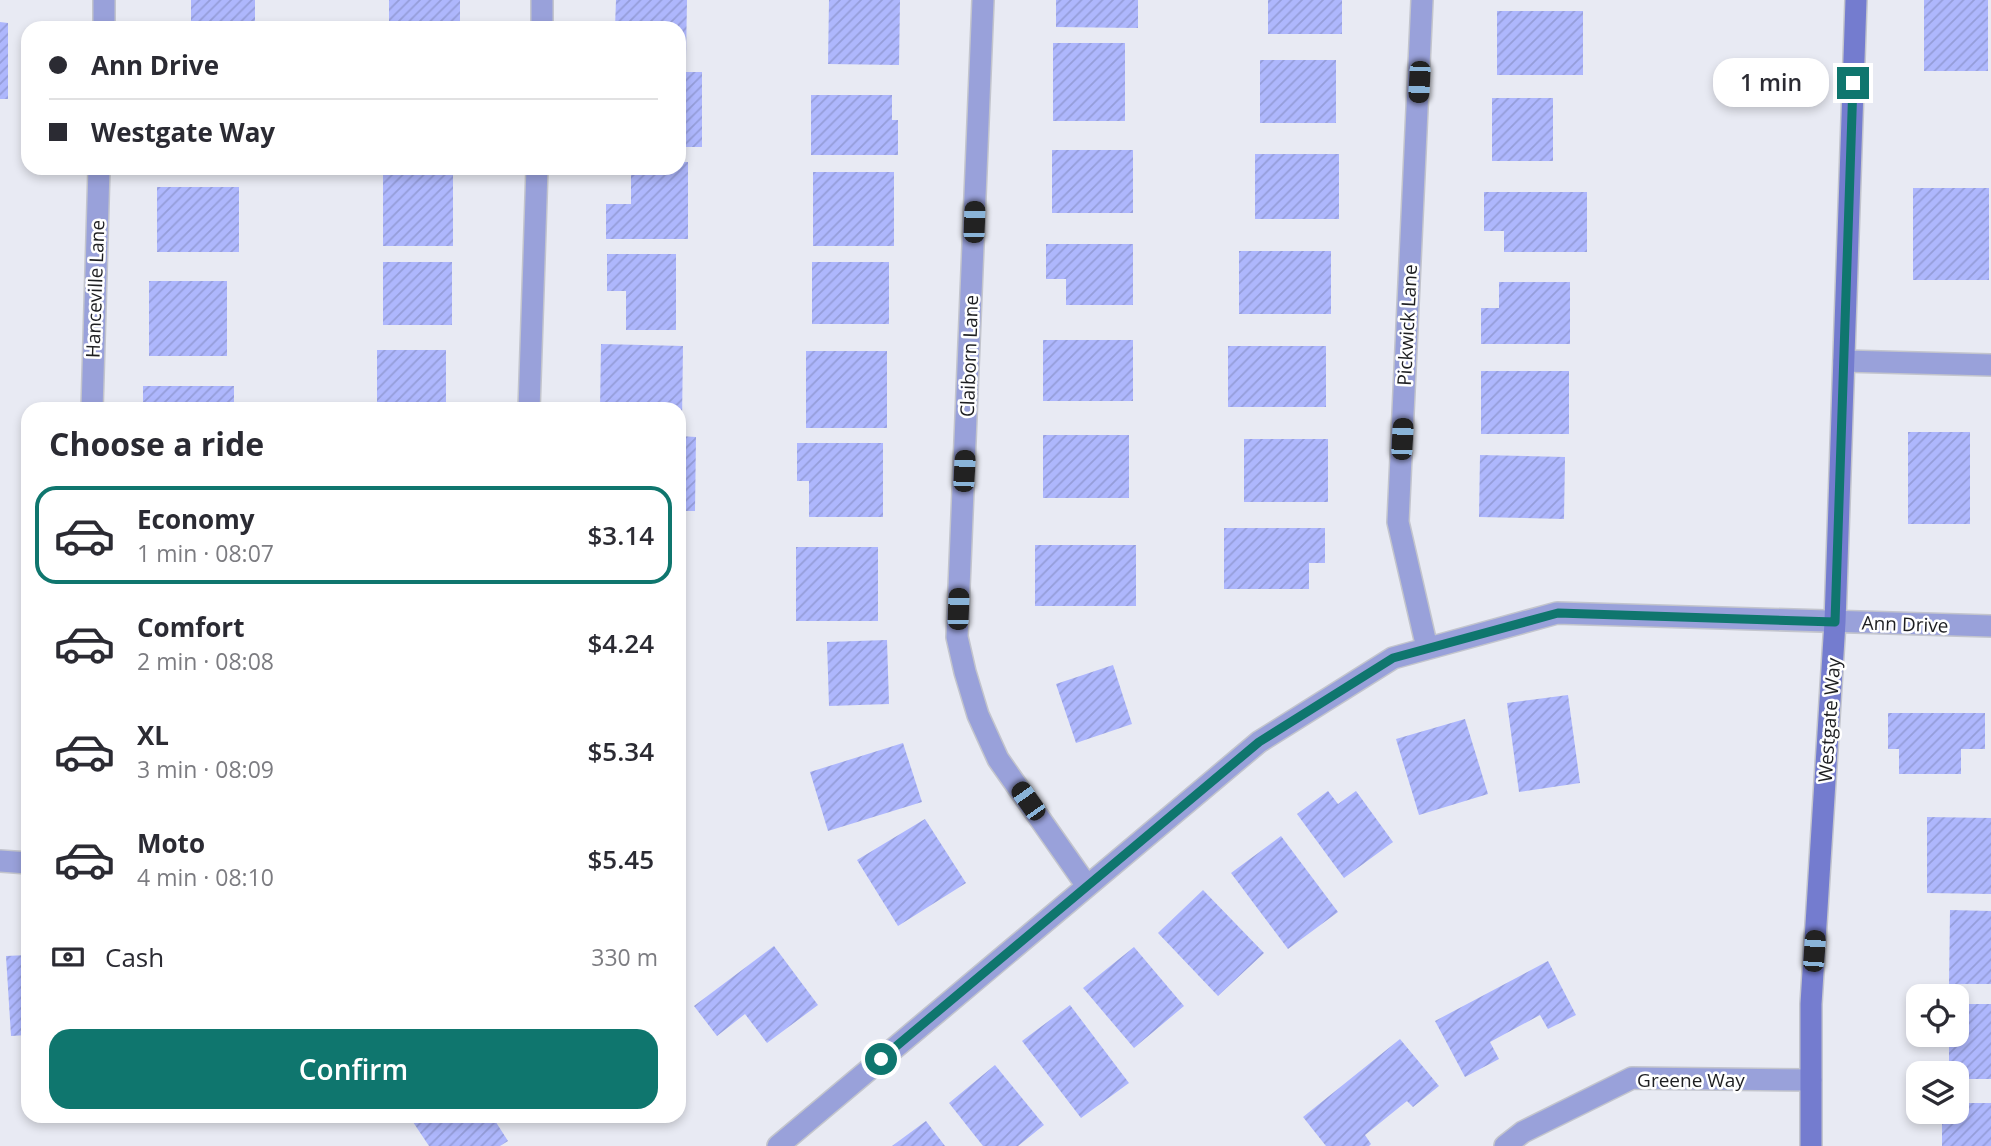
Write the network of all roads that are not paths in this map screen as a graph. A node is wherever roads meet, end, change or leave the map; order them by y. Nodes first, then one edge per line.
1 (104, 0) edge
2 (542, 0) edge
3 (984, 0) edge
4 (1422, 0) edge
5 (1856, 0) edge
6 (104, 21) edge
7 (541, 21) edge
8 (99, 175) edge
9 (537, 175) edge
10 (1844, 361) junction
11 (1991, 365) edge
12 (92, 402) edge
13 (529, 402) edge
14 (1835, 622) junction
15 (1991, 626) edge
16 (1427, 648) junction
17 (0, 861) edge
18 (21, 862) edge
19 (1087, 886) junction
20 (1811, 1080) junction
21 (778, 1146) edge
22 (1505, 1146) edge
23 (1811, 1146) edge

1 - 6 street
2 - 7 street
3 - 19 street, Claiborn Lane
4 - 16 street, Pickwick Lane
5 - 10 street, Westgate Way
8 - 12 street, Hanceville Lane
9 - 13 street
10 - 11 street
10 - 14 street, Westgate Way
14 - 15 street, Ann Drive
14 - 16 street, Ann Drive
14 - 20 street, Westgate Way
16 - 19 street, Ann Drive
17 - 18 street
19 - 21 street, Ann Drive
20 - 22 street, Greene Way
20 - 23 street, Westgate Way

